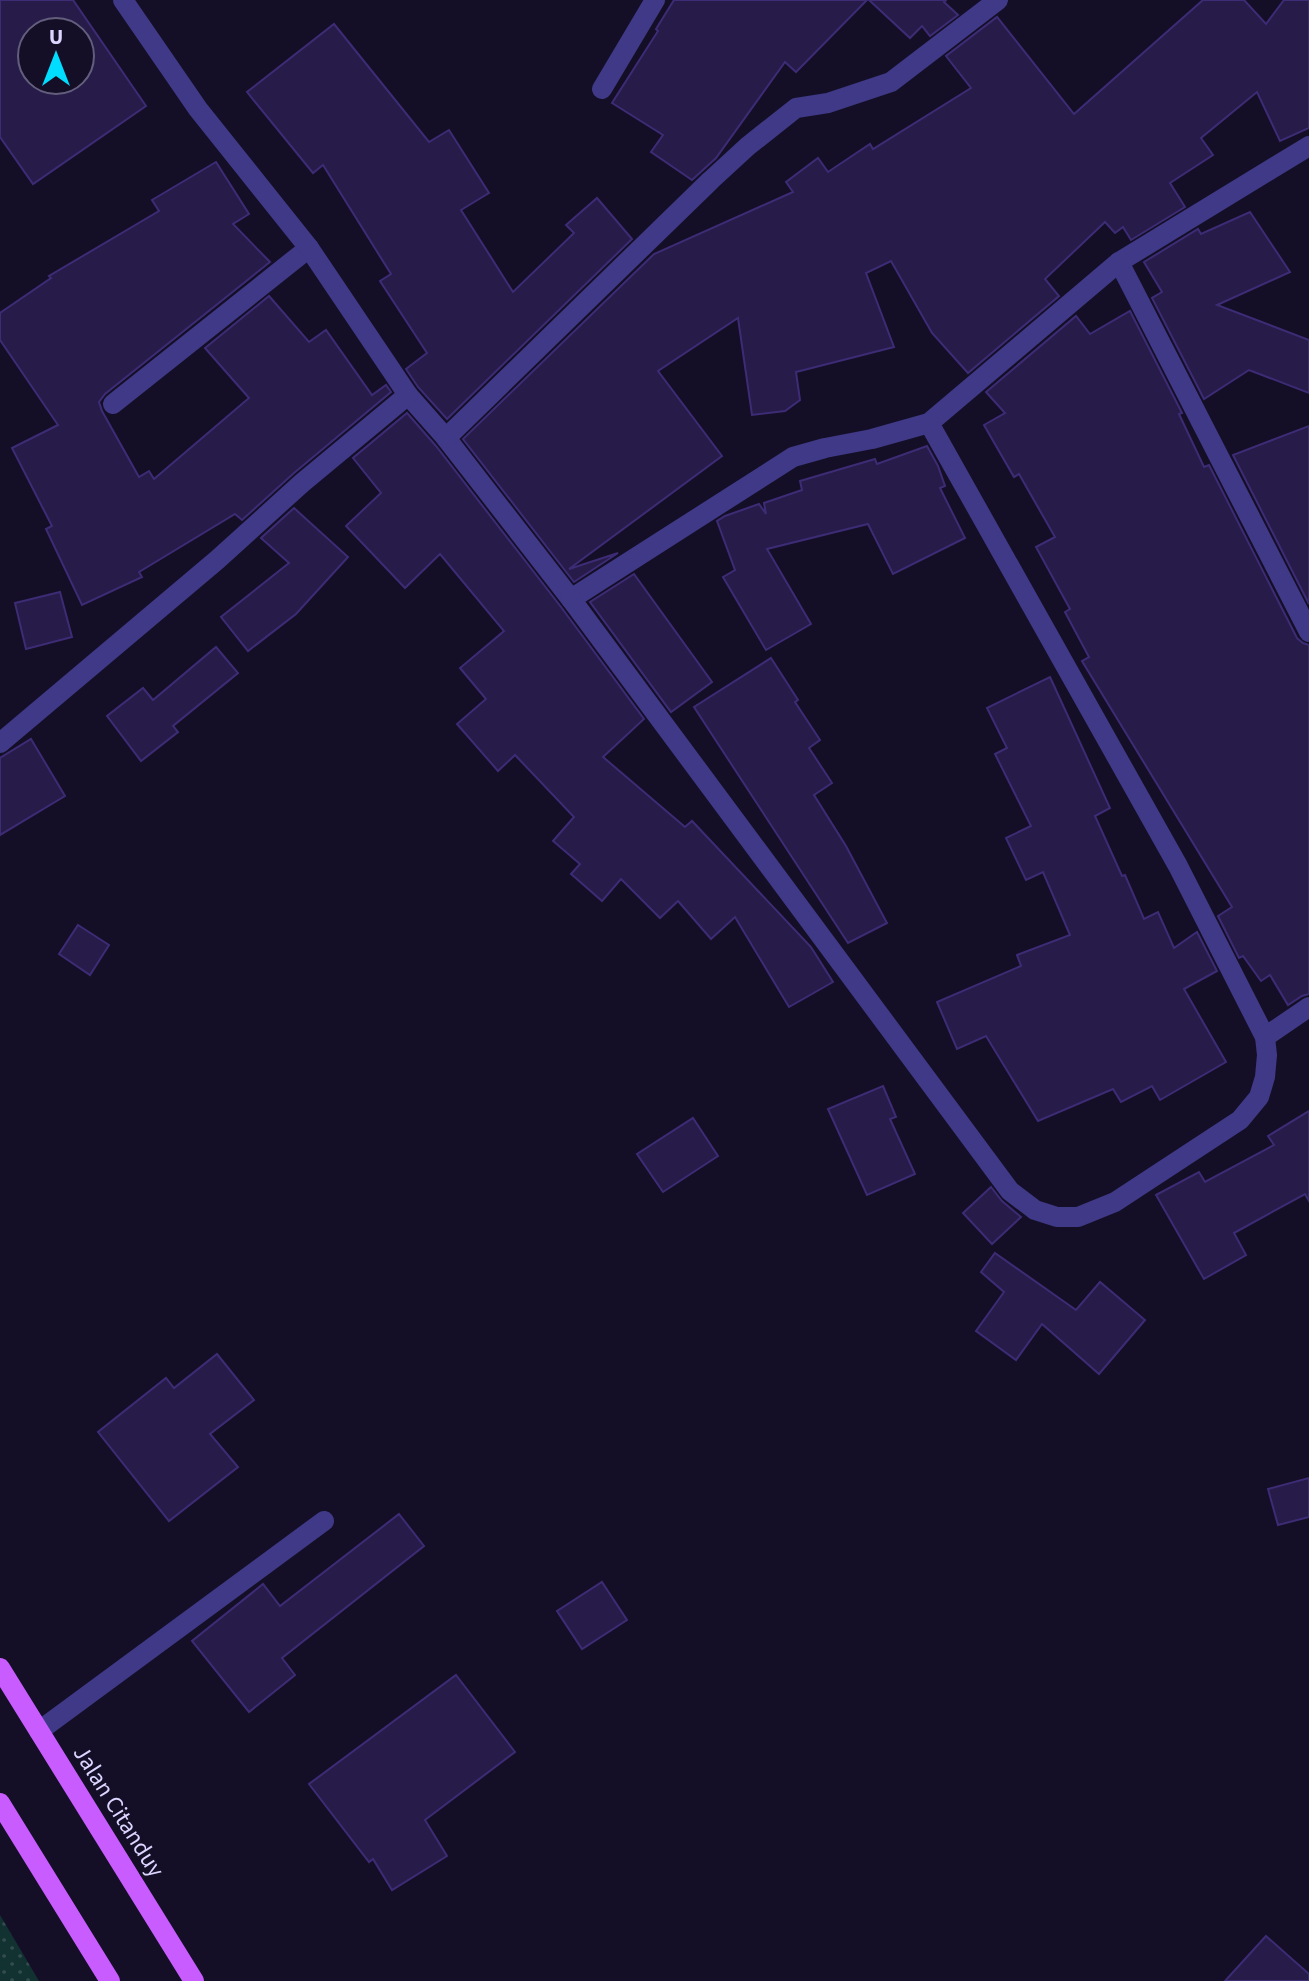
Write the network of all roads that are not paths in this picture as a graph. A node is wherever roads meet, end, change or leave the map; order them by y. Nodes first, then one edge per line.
1 (123, 0) edge
2 (655, 0) edge
3 (998, 0) edge
4 (602, 89) dead end
5 (1309, 146) edge
6 (309, 248) junction
7 (1119, 262) junction
8 (408, 395) junction
9 (113, 404) dead end
10 (929, 423) junction
11 (446, 438) junction
12 (571, 599) junction
13 (1309, 632) edge
14 (0, 743) edge
15 (1309, 1007) edge
16 (1265, 1037) junction
17 (324, 1521) dead end
18 (0, 1668) edge
19 (39, 1731) junction
20 (0, 1803) edge
21 (110, 1981) edge
22 (194, 1981) edge

1 - 6 street
2 - 4 street
3 - 11 street
5 - 7 street
6 - 8 street
6 - 9 street
7 - 10 street
7 - 13 street
8 - 11 street
8 - 14 street
10 - 12 street
10 - 16 street
11 - 12 street
12 - 16 street
15 - 16 street
17 - 19 street
18 - 19 main road, Jalan Citanduy
19 - 22 main road, Jalan Citanduy
20 - 21 main road

